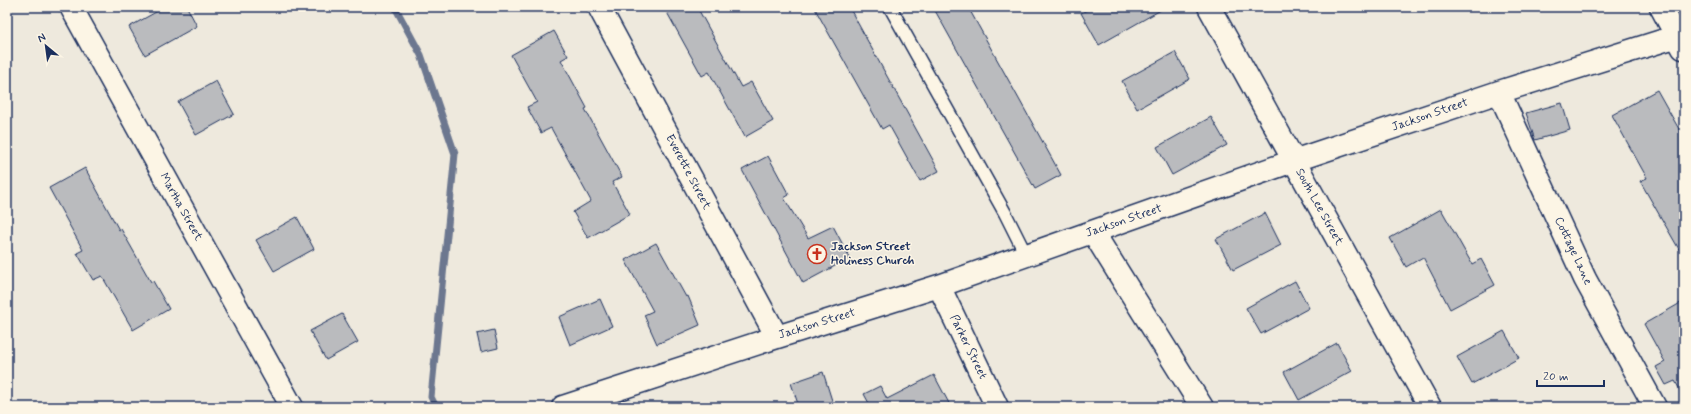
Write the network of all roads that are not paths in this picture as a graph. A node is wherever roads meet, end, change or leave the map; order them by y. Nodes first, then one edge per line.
1 (71, 7) edge
2 (599, 7) edge
3 (890, 7) edge
4 (1209, 7) edge
5 (1661, 7) edge
6 (1682, 40) edge
7 (1499, 92) junction
8 (1294, 161) junction
9 (1093, 232) junction
10 (1026, 255) junction
11 (939, 286) junction
12 (777, 337) junction
13 (292, 407) edge
14 (563, 407) edge
15 (998, 407) edge
16 (1202, 407) edge
17 (1430, 407) edge
18 (1655, 407) edge

1 - 13 street, Martha Street
2 - 12 street, Everette Street
3 - 10 lane
4 - 8 street, South Lee Street
5 - 6 street
6 - 7 street, Jackson Street
7 - 8 street, Jackson Street
7 - 18 street, Cottage Lane
8 - 9 street, Jackson Street
8 - 17 street, South Lee Street
9 - 10 street, Jackson Street
9 - 16 street
10 - 11 street, Jackson Street
11 - 12 street, Jackson Street
11 - 15 street, Parker Street
12 - 14 street, Jackson Street

